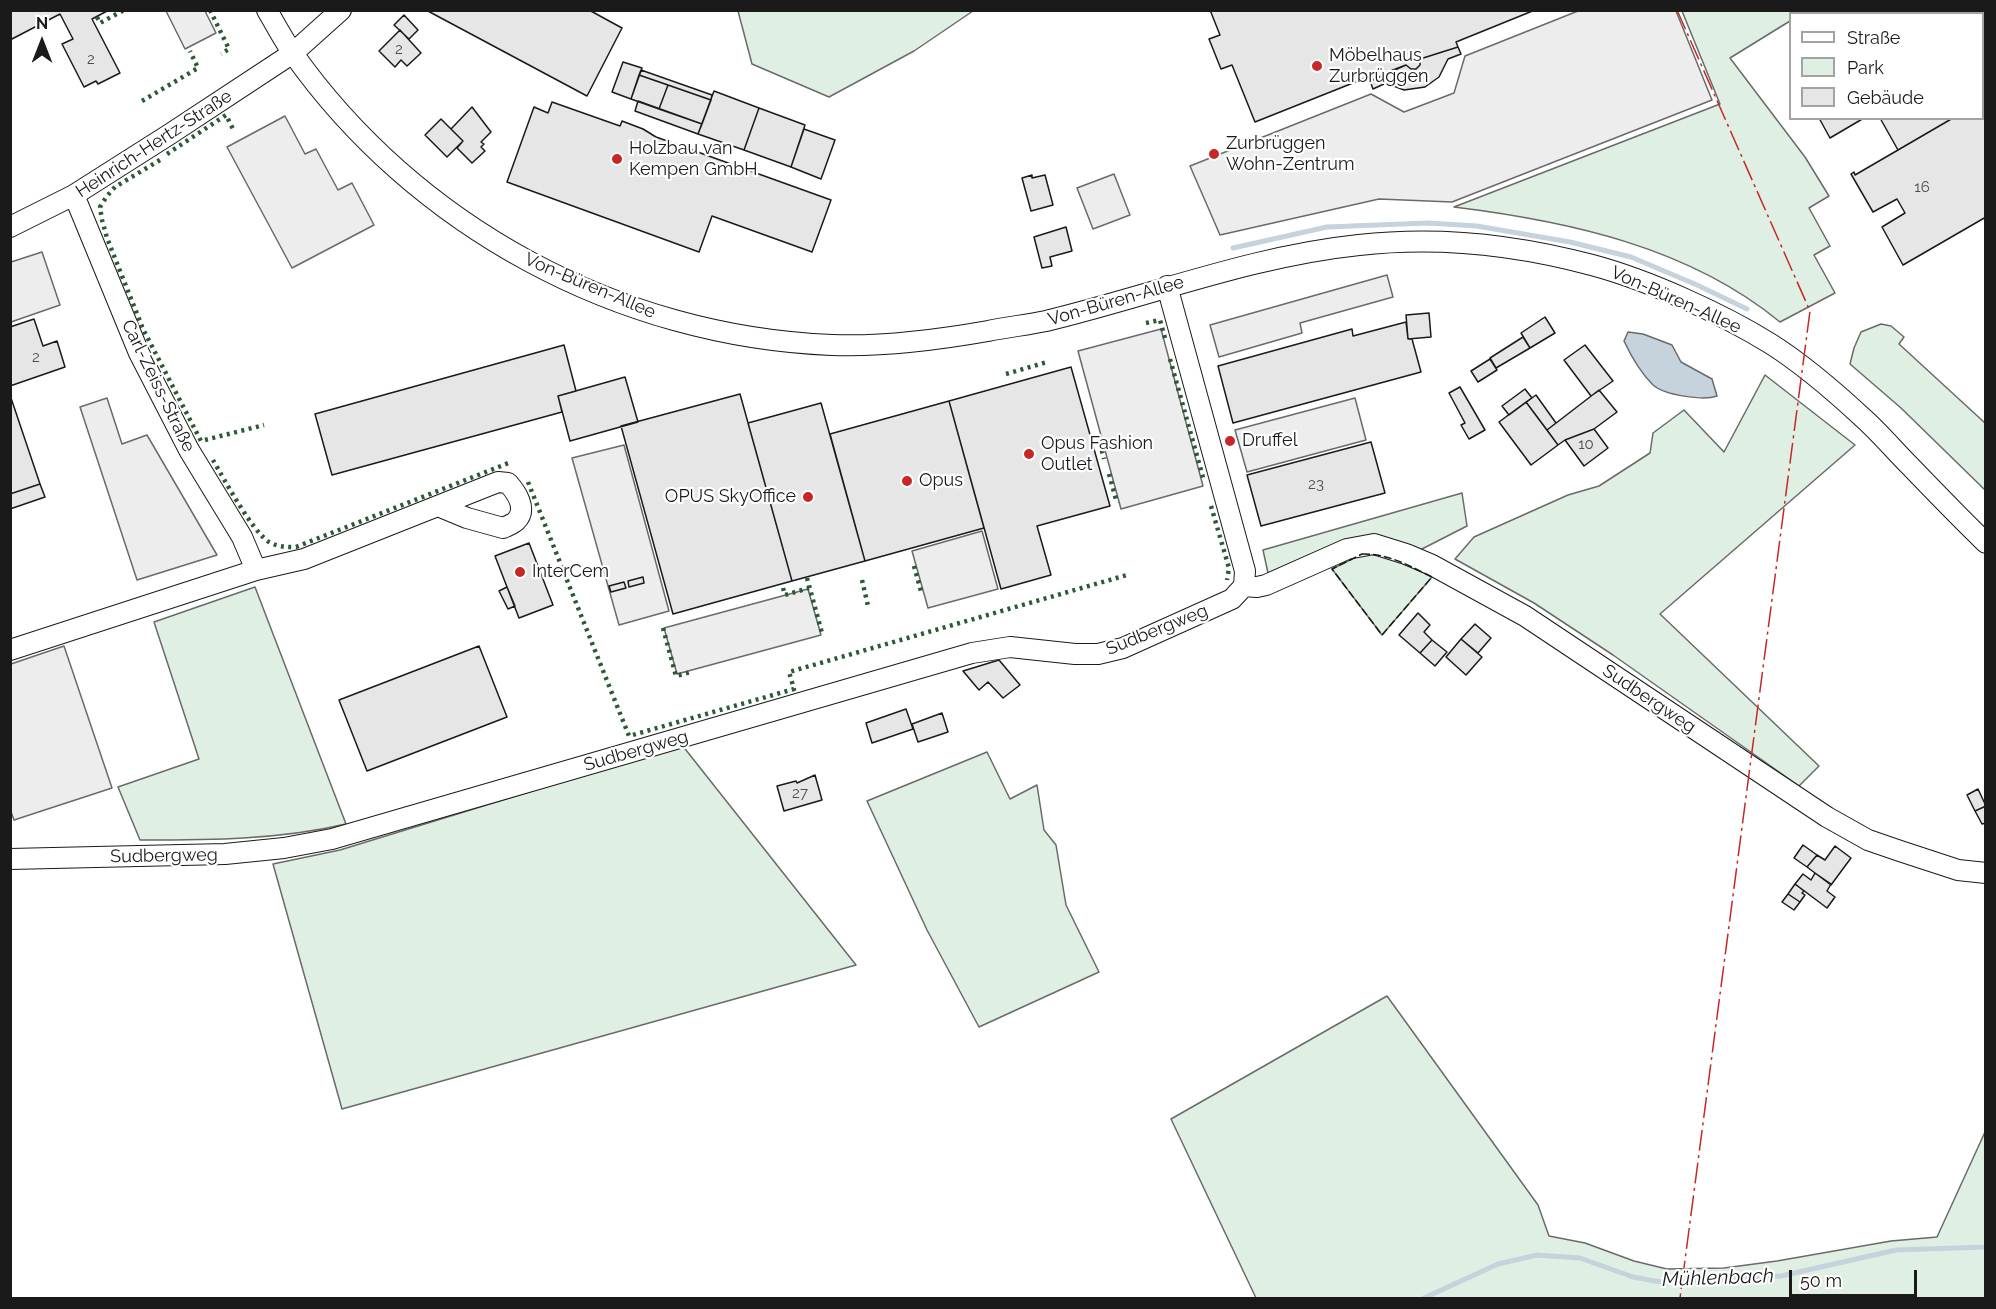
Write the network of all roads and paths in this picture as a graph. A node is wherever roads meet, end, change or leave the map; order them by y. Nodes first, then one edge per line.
1 (267, 10) edge
2 (340, 10) edge
3 (293, 53) junction
4 (74, 195) junction
5 (10, 227) edge
6 (1167, 286) junction
7 (438, 506) dead end
8 (1986, 543) edge
9 (256, 570) junction
10 (1244, 586) junction
11 (10, 650) edge
12 (10, 859) edge
13 (1986, 873) edge

1 - 3 street, Von-Büren-Allee
2 - 3 street, Heinrich-Hertz-Straße
3 - 4 street, Heinrich-Hertz-Straße
3 - 6 street, Von-Büren-Allee
4 - 5 street, Heinrich-Hertz-Straße
4 - 9 street, Carl-Zeiss-Straße
6 - 8 street, Von-Büren-Allee
6 - 10 street
7 - 9 street
9 - 11 street
10 - 12 street, Sudbergweg
10 - 13 street, Sudbergweg

